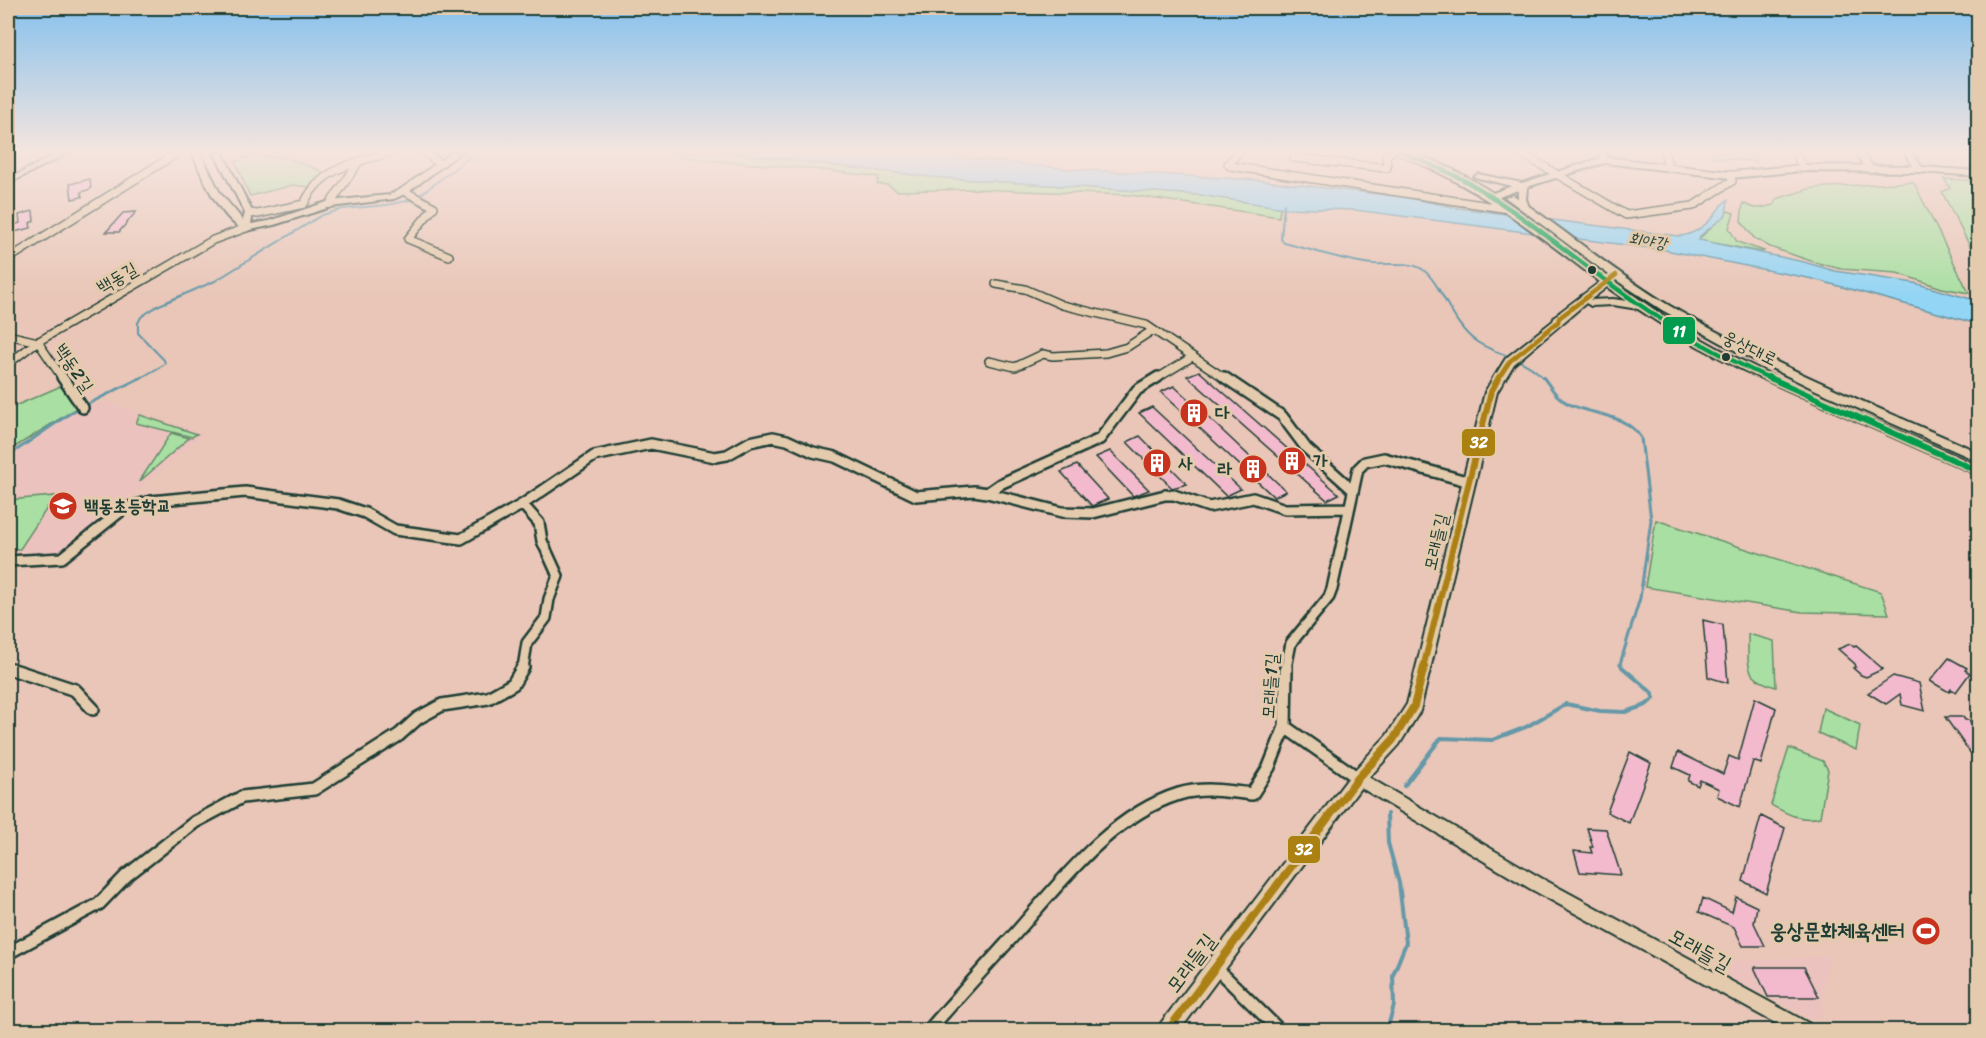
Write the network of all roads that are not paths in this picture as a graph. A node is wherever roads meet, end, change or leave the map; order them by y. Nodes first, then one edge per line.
1 (102, 200) edge
2 (225, 200) edge
3 (243, 200) edge
4 (305, 200) edge
5 (332, 200) edge
6 (368, 200) edge
7 (423, 200) edge
8 (1456, 200) edge
9 (1504, 200) edge
10 (1511, 200) edge
11 (1524, 200) edge
12 (1601, 200) edge
13 (1702, 200) edge
14 (220, 201) joint
15 (330, 204) junction
16 (1525, 207) junction
17 (1512, 209) junction
18 (249, 213) junction
19 (246, 228) junction
20 (448, 256) dead end
21 (8, 259) edge
22 (1587, 266) junction
23 (1615, 280) junction
24 (996, 284) dead end
25 (1587, 301) junction
26 (1643, 306) junction
27 (1154, 330) junction
28 (8, 335) edge
29 (38, 342) junction
30 (1192, 357) junction
31 (989, 361) dead end
32 (8, 364) edge
33 (83, 408) dead end
34 (1978, 457) edge
35 (1978, 471) edge
36 (1470, 482) junction
37 (1353, 490) junction
38 (987, 493) junction
39 (523, 505) junction
40 (1349, 508) junction
41 (8, 561) edge
42 (8, 668) edge
43 (93, 709) dead end
44 (1285, 727) junction
45 (1358, 778) junction
46 (8, 953) edge
47 (1215, 967) junction
48 (928, 1030) edge
49 (1167, 1030) edge
50 (1279, 1030) edge
51 (1804, 1030) edge

1 - 21 street
2 - 14 street
3 - 18 street
4 - 18 street
5 - 15 street
6 - 15 street
7 - 20 street
8 - 17 street
9 - 17 main road, 웅상대로
10 - 16 main road, 웅상대로
11 - 16 street
12 - 13 street
14 - 19 street
15 - 19 street
16 - 23 main road, 웅상대로
17 - 22 main road, 웅상대로
18 - 19 street
19 - 29 street, 백동길
22 - 23 main road, 웅상대로
22 - 25 main road
23 - 25 main road, 모래들길
23 - 26 main road, 웅상대로
23 - 34 main road, 웅상대로
24 - 27 street
25 - 26 main road
25 - 36 main road, 모래들길
26 - 35 main road, 웅상대로
27 - 30 street
27 - 31 street
28 - 29 street, 백동2길
29 - 32 street, 백동길
29 - 33 street, 백동2길
30 - 37 street
30 - 38 street
36 - 37 street, 모래들1길
36 - 45 main road, 모래들길
37 - 40 street, 모래들1길
38 - 39 street
38 - 40 street
39 - 41 street
39 - 46 street
40 - 44 street, 모래들1길
42 - 43 street
44 - 45 street
44 - 48 street, 모래들1길
45 - 47 main road, 모래들길
45 - 51 street, 모래들길
47 - 49 main road, 모래들길
47 - 50 street

